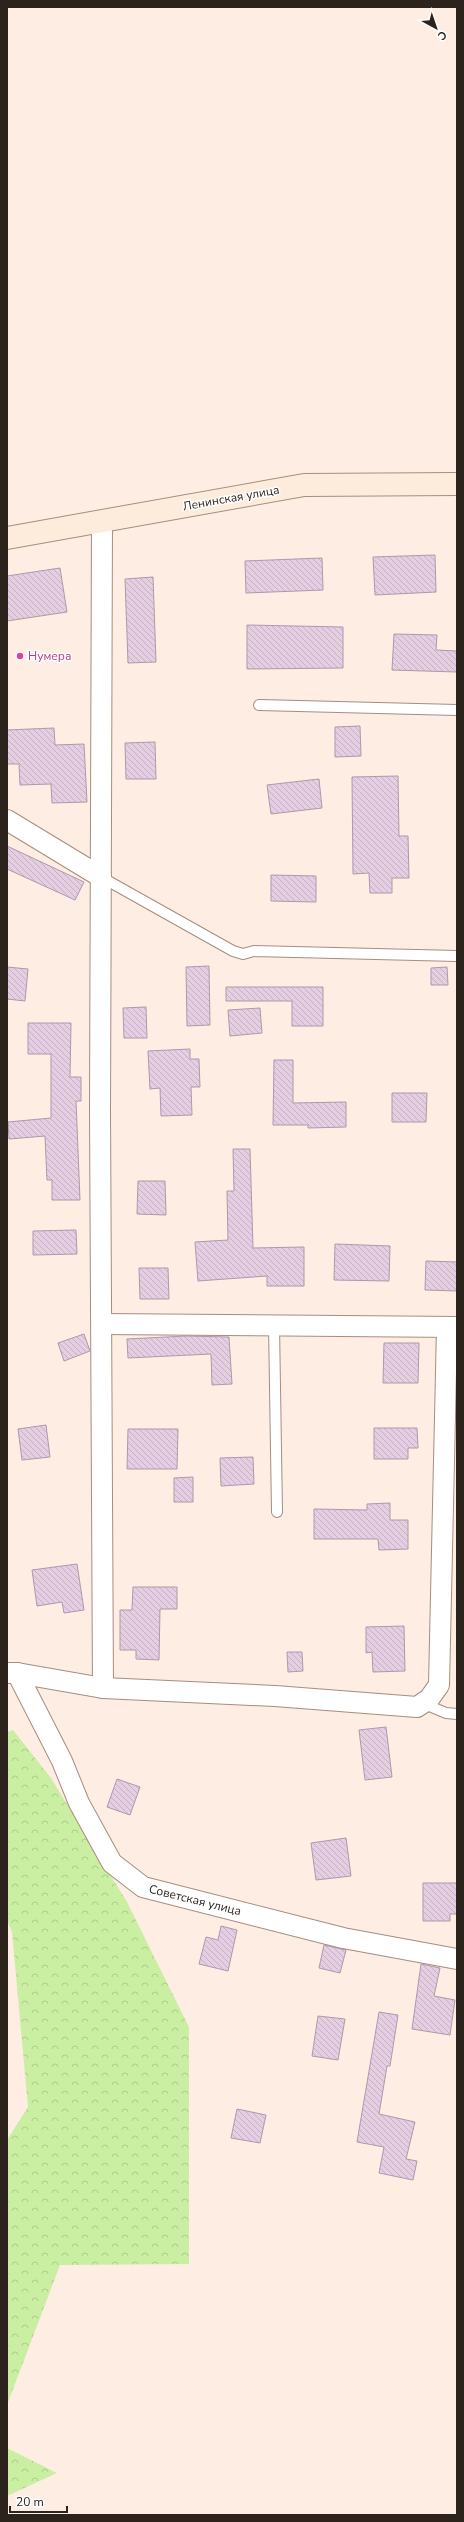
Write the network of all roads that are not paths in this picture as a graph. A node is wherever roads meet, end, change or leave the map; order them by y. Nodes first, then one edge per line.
1 (457, 484) edge
2 (102, 522) junction
3 (7, 538) edge
4 (259, 705) dead end
5 (457, 710) edge
6 (7, 820) edge
7 (101, 877) junction
8 (457, 956) edge
9 (102, 1324) junction
10 (274, 1324) junction
11 (452, 1327) edge
12 (277, 1512) dead end
13 (16, 1677) edge
14 (103, 1688) junction
15 (422, 1703) junction
16 (457, 1714) edge
17 (457, 1959) edge

1 - 2 street, Ленинская улица
2 - 3 street, Ленинская улица
2 - 7 street
4 - 5 lane
6 - 7 street
7 - 8 lane
7 - 9 street
9 - 10 street
9 - 14 street
10 - 11 street
10 - 12 lane
11 - 15 street
13 - 14 street
13 - 17 street, Советская улица
14 - 15 street
15 - 16 lane

